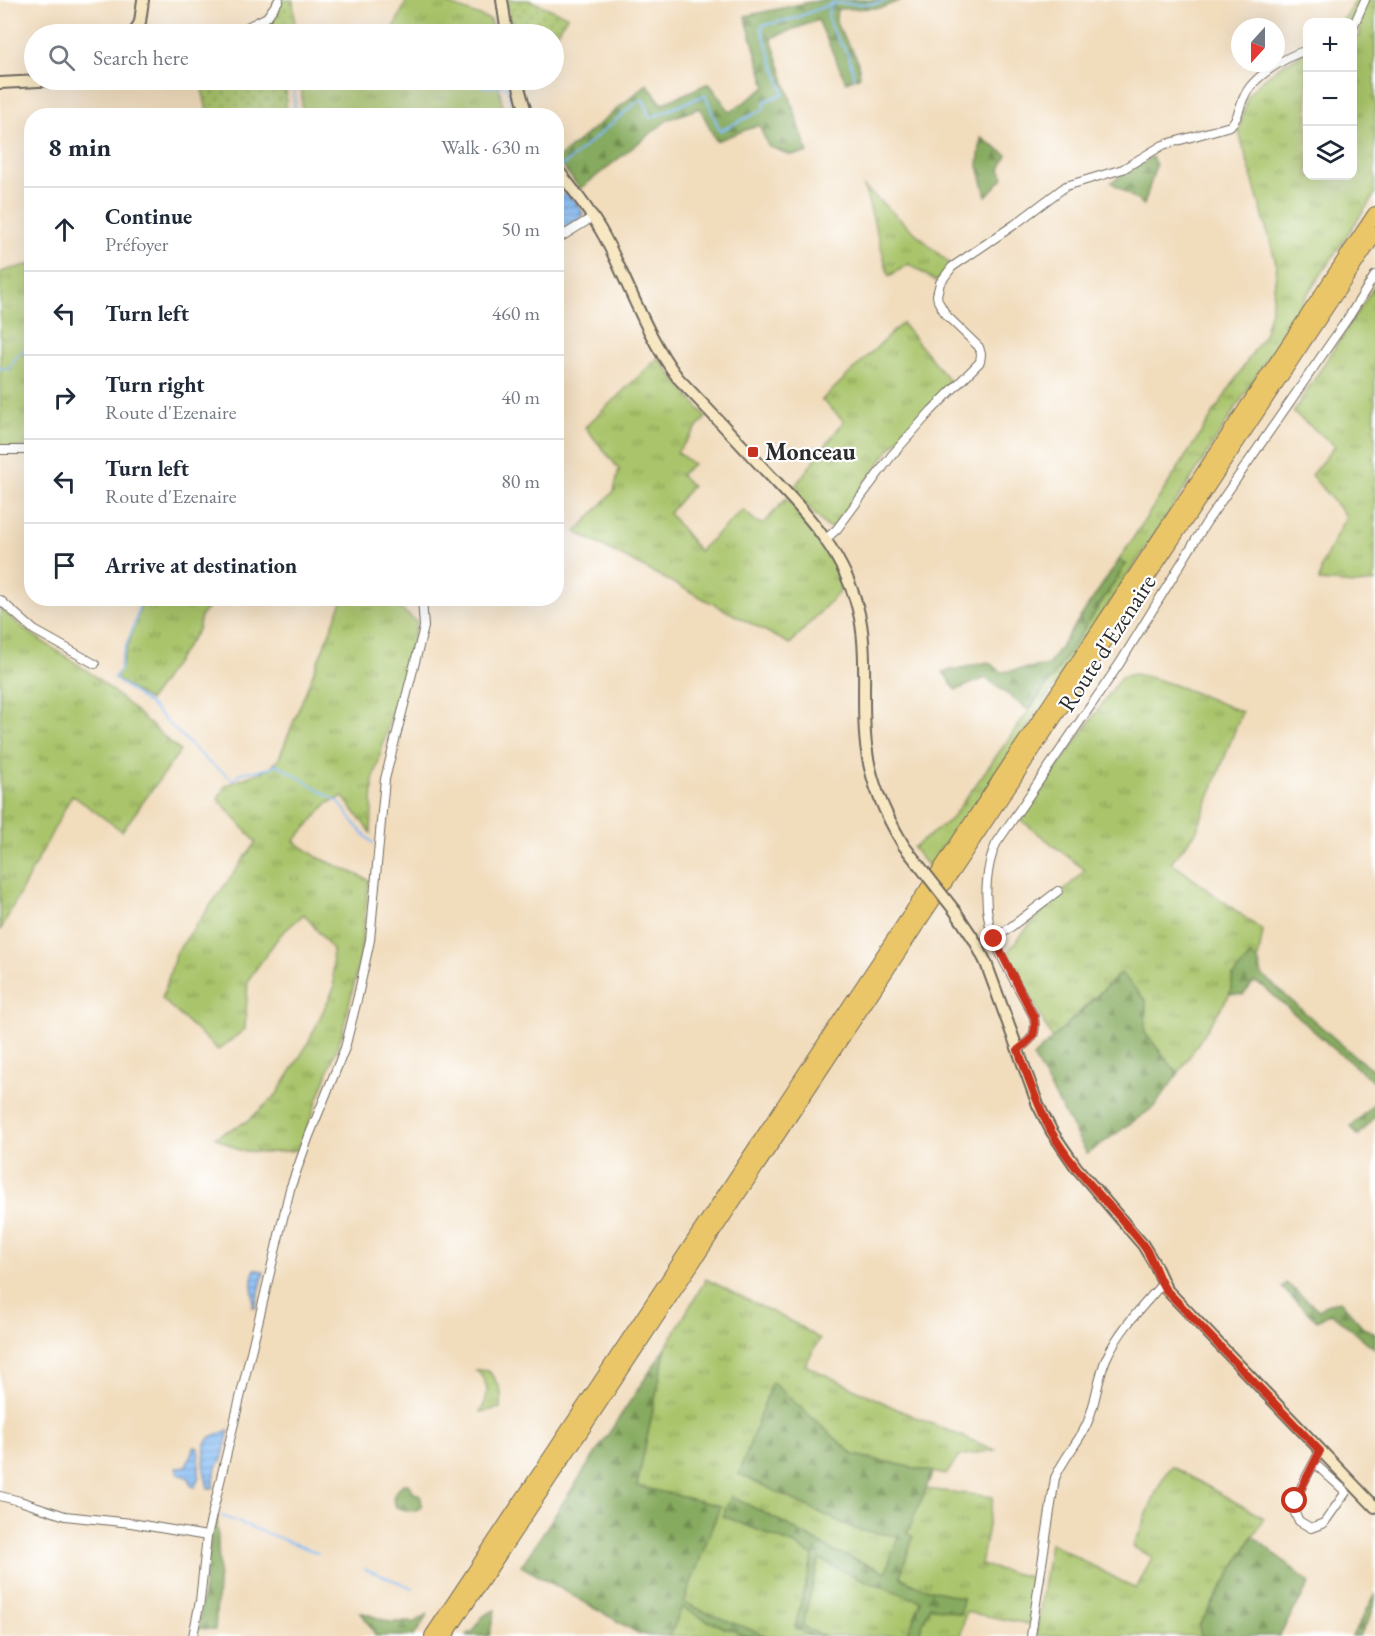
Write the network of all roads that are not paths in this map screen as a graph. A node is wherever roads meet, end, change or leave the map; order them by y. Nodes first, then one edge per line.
1 (143, 0) edge
2 (279, 0) edge
3 (501, 0) edge
4 (1365, 0) edge
5 (1357, 19) edge
6 (139, 24) edge
7 (253, 24) edge
8 (505, 24) edge
9 (1303, 52) edge
10 (24, 82) edge
11 (0, 83) edge
12 (520, 90) edge
13 (525, 108) edge
14 (564, 178) edge
15 (1375, 214) edge
16 (593, 217) junction
17 (1375, 234) edge
18 (564, 235) edge
19 (1375, 275) edge
20 (0, 450) edge
21 (24, 450) edge
22 (826, 538) junction
23 (0, 600) edge
24 (423, 606) edge
25 (95, 664) dead end
26 (1058, 891) dead end
27 (994, 939) junction
28 (1018, 1050) junction
29 (1162, 1284) junction
30 (1320, 1451) junction
31 (1314, 1463) junction
32 (0, 1497) edge
33 (1375, 1507) edge
34 (207, 1536) junction
35 (193, 1636) edge
36 (432, 1636) edge
37 (445, 1636) edge
38 (1031, 1636) edge

1 - 6 street
2 - 7 street
3 - 8 street
4 - 5 street
9 - 22 street
10 - 11 street
12 - 13 street
14 - 16 street
15 - 36 highway
16 - 18 street
16 - 22 street
17 - 37 highway
19 - 27 street, Route d'Ezenaire
20 - 21 street
22 - 28 street, bridge
23 - 25 street
24 - 34 street
26 - 27 street
27 - 28 street, Route d'Ezenaire
28 - 29 street
29 - 30 street
29 - 38 street
30 - 31 street
30 - 33 street
31 - 31 street
32 - 34 street
34 - 35 street

